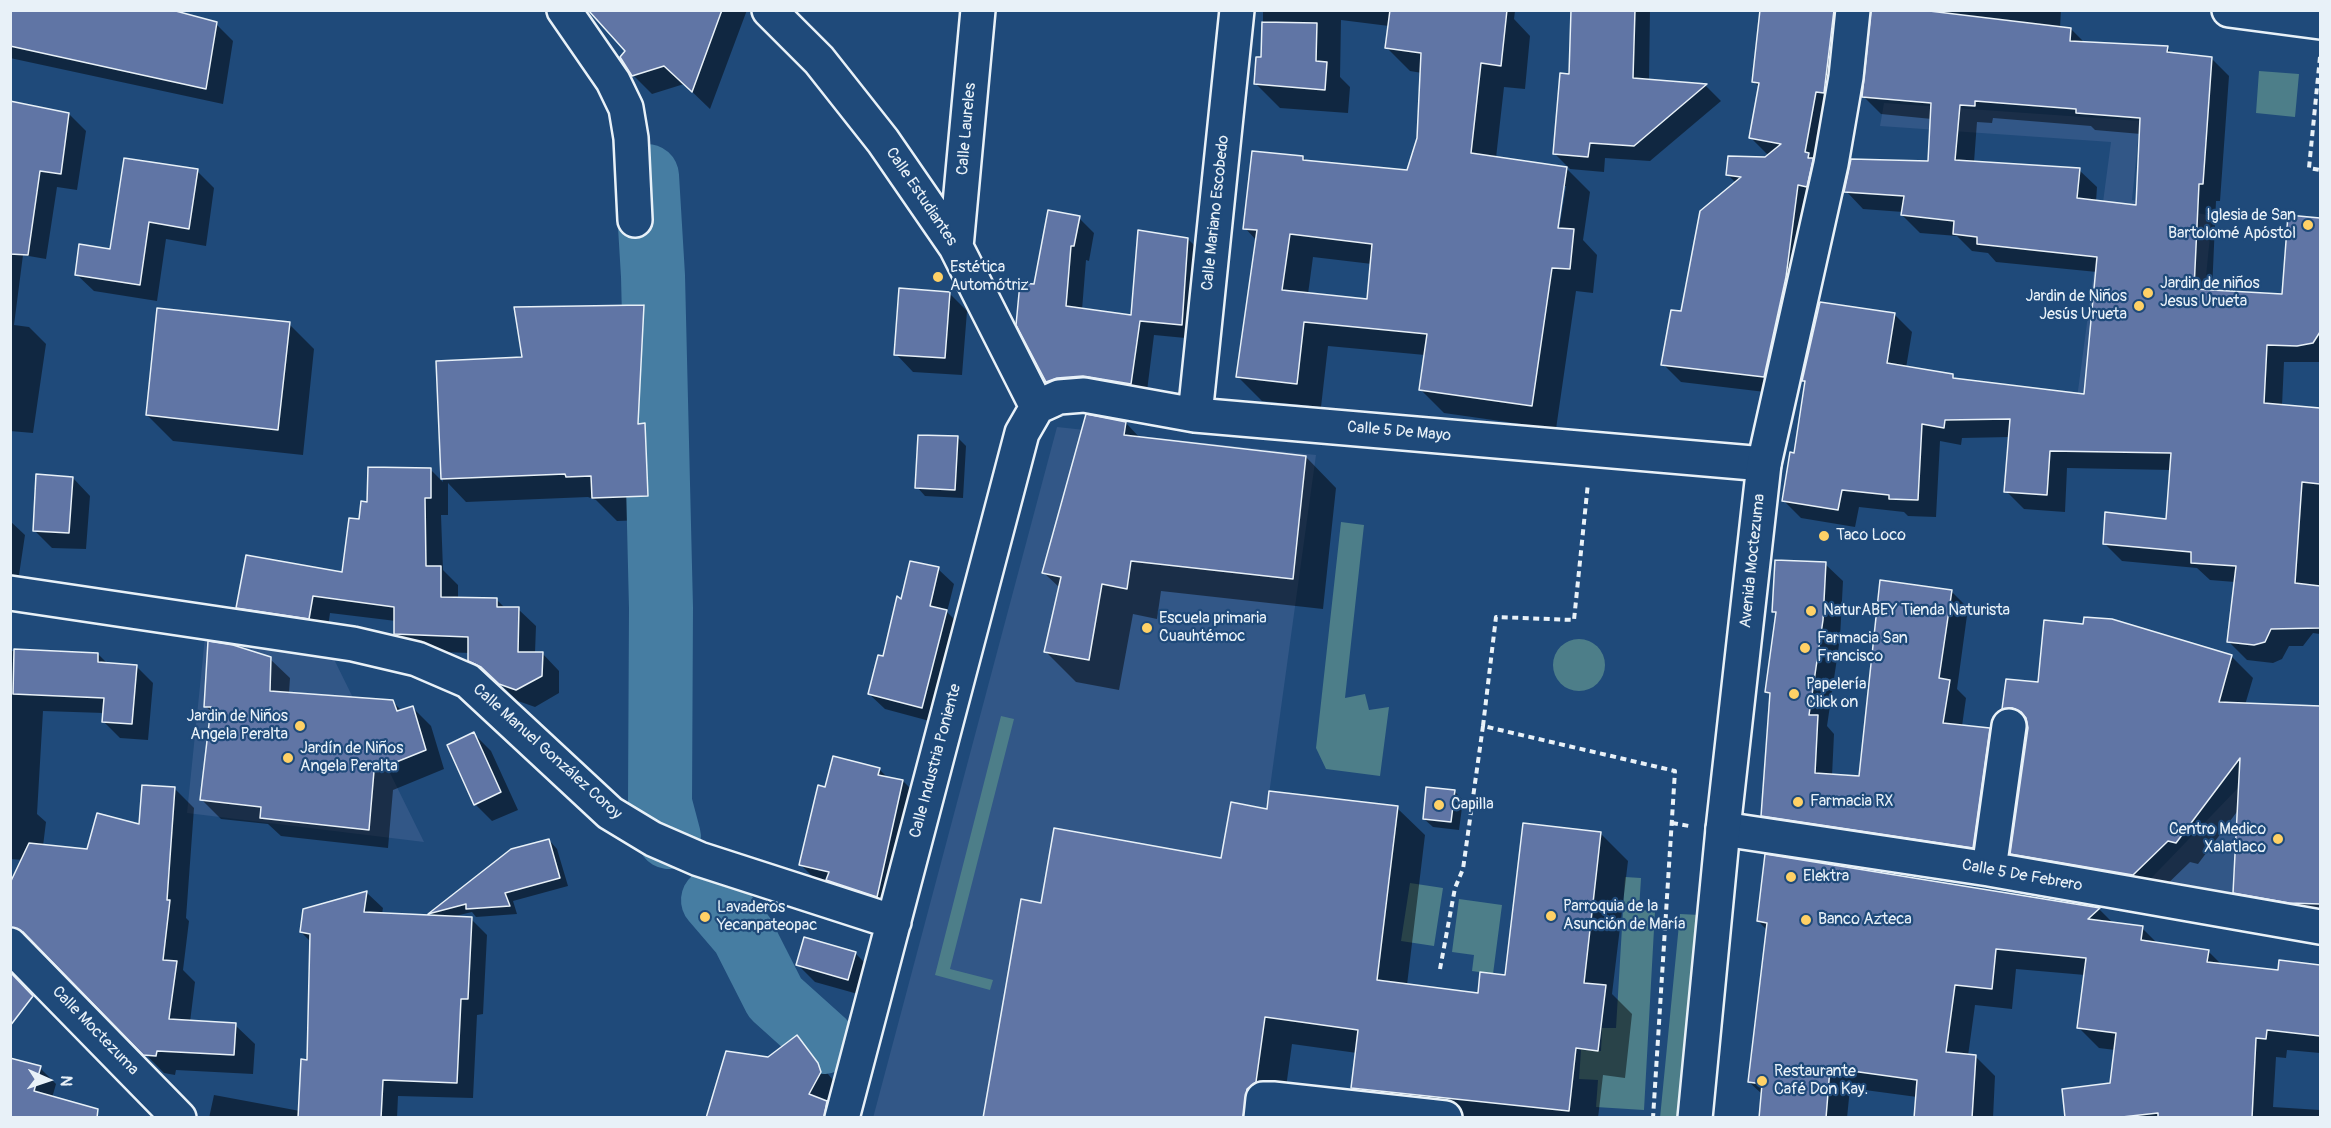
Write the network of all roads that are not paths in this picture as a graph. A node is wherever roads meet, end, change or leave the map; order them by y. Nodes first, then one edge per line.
1 (564, 10) edge
2 (769, 10) edge
3 (978, 10) edge
4 (1237, 10) edge
5 (1853, 10) edge
6 (2229, 10) edge
7 (2320, 22) edge
8 (635, 220) dead end
9 (956, 247) junction
10 (1037, 407) junction
11 (1195, 415) junction
12 (1764, 464) junction
13 (10, 593) edge
14 (2009, 726) dead end
15 (1723, 829) junction
16 (1989, 869) junction
17 (894, 922) junction
18 (2320, 927) edge
19 (10, 945) edge
20 (178, 1118) edge
21 (842, 1118) edge
22 (1261, 1118) edge
23 (1445, 1118) edge
24 (1695, 1118) edge

1 - 8 street
2 - 9 street, Calle Estudiantes
3 - 9 street, Calle Laureles
4 - 11 street, Calle Mariano Escobedo
5 - 12 street, Avenida Moctezuma
6 - 7 street
9 - 10 street, Calle Estudiantes
10 - 11 street, Calle 5 De Mayo
10 - 17 street, Calle Industria Poniente
11 - 12 street, Calle 5 De Mayo
12 - 15 street, Avenida Moctezuma
13 - 17 street, Calle Manuel González Coroy
14 - 16 street
15 - 16 street, Calle 5 De Febrero
15 - 24 street, Avenida Moctezuma
16 - 18 street, Calle 5 De Febrero
17 - 21 street, Calle Industria Poniente
19 - 20 street, Calle Moctezuma
22 - 23 street

